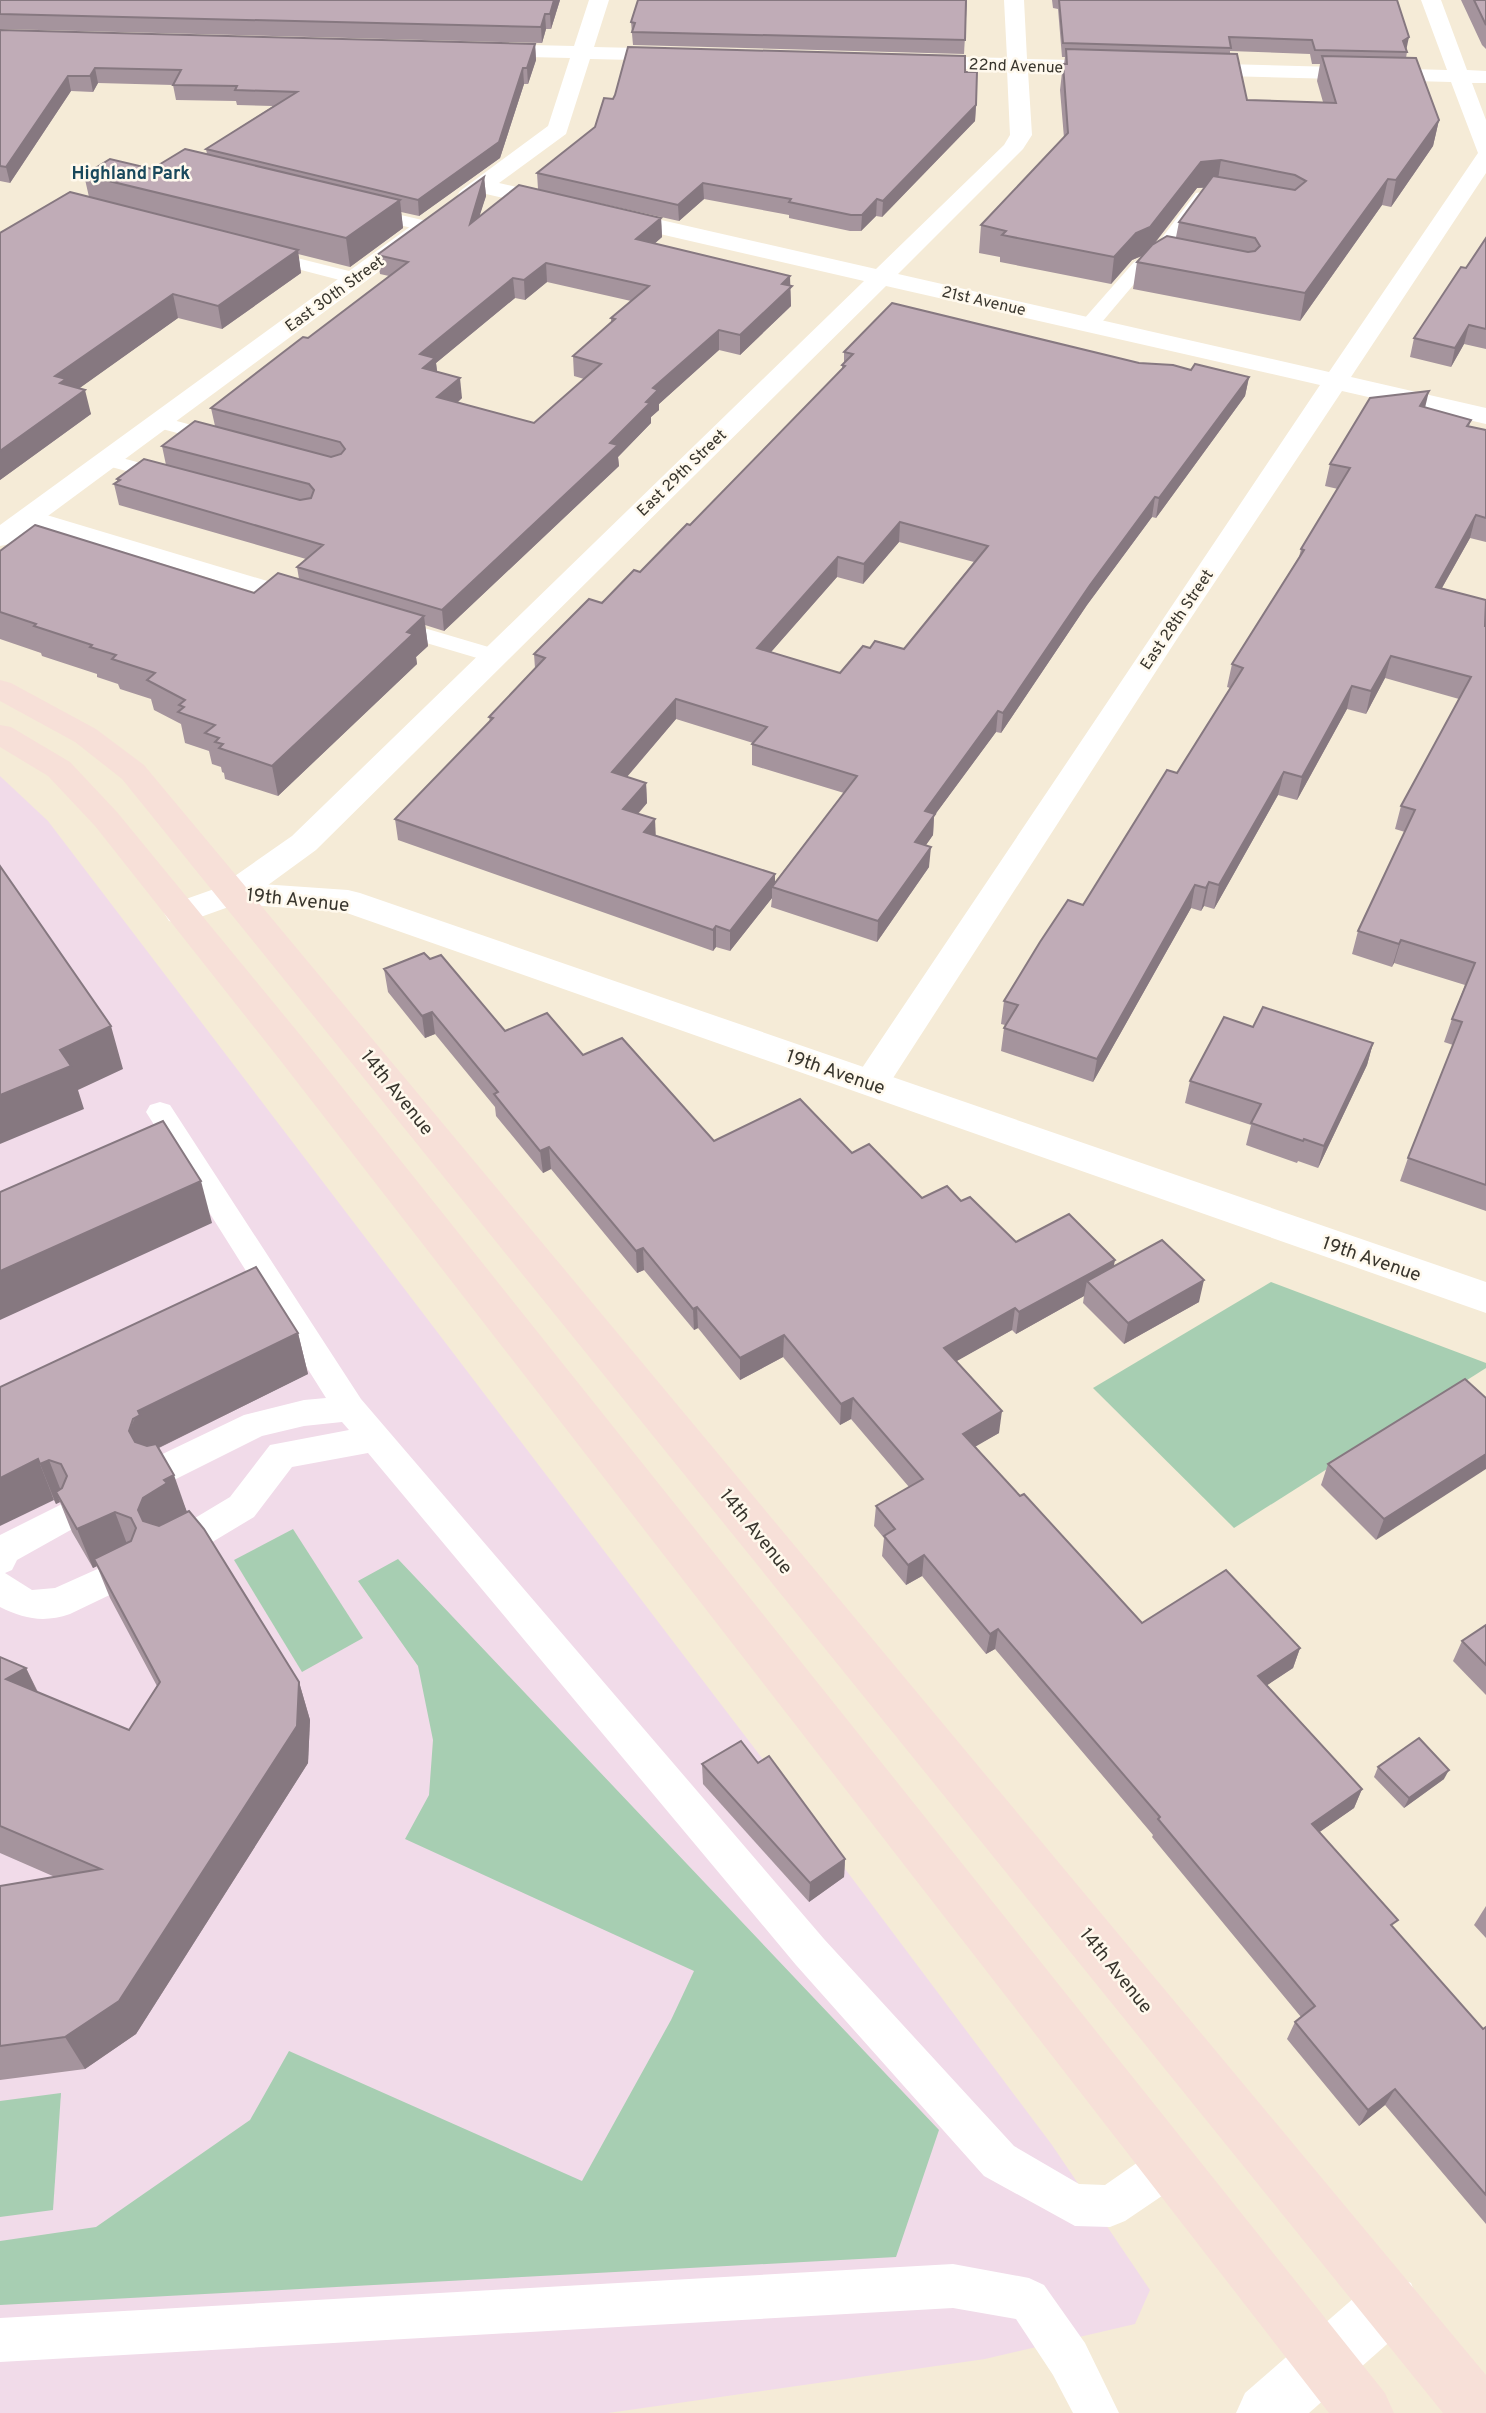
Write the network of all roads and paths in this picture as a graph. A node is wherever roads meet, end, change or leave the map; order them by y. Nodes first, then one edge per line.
1 (599, 0) edge
2 (1014, 0) edge
3 (1431, 0) edge
4 (469, 49) edge
5 (584, 52) junction
6 (698, 56) edge
7 (892, 61) edge
8 (1017, 65) junction
9 (1142, 68) edge
10 (1170, 68) edge
11 (1460, 76) junction
12 (1486, 77) edge
13 (1486, 149) edge
14 (1486, 157) edge
15 (482, 186) junction
16 (1216, 194) edge
17 (350, 208) edge
18 (425, 226) junction
19 (243, 249) edge
20 (1159, 254) junction
21 (1183, 259) edge
22 (882, 276) junction
23 (355, 278) junction
24 (1090, 324) junction
25 (1337, 382) junction
26 (1486, 416) edge
27 (158, 422) junction
28 (245, 445) edge
29 (107, 460) junction
30 (185, 481) edge
31 (30, 516) junction
32 (0, 538) edge
33 (322, 604) edge
34 (361, 617) edge
35 (494, 656) junction
36 (0, 689) edge
37 (0, 734) edge
38 (234, 892) junction
39 (181, 913) junction
40 (871, 1083) junction
41 (160, 1111) dead end
42 (1486, 1298) edge
43 (350, 1408) junction
44 (377, 1438) junction
45 (162, 1470) edge
46 (64, 1517) edge
47 (172, 1549) edge
48 (0, 1560) edge
49 (131, 1569) edge
50 (0, 1586) edge
51 (1169, 2166) junction
52 (1391, 2303) junction
53 (0, 2340) edge
54 (1323, 2361) junction
55 (1097, 2413) edge
56 (1265, 2413) edge
57 (1365, 2413) edge
58 (1480, 2413) edge

1 - 5 street, East 30th Street
2 - 8 street, East 29th Street
3 - 11 street
4 - 5 street
5 - 6 street
5 - 15 street, East 30th Street
7 - 8 street, 22nd Avenue
8 - 9 street, 22nd Avenue
8 - 22 street, East 29th Street
10 - 11 street
11 - 12 street
11 - 13 street
14 - 25 street, East 28th Street
15 - 18 street, East 30th Street
15 - 22 street, 21st Avenue
16 - 20 lane
17 - 18 lane
18 - 23 street, East 30th Street
19 - 23 lane
20 - 21 lane
20 - 24 lane
22 - 24 street, 21st Avenue
22 - 35 street, East 29th Street
23 - 27 street, East 30th Street
24 - 25 street, 21st Avenue
25 - 26 street, 21st Avenue
25 - 40 street, East 28th Street
27 - 28 lane
27 - 29 street, East 30th Street
29 - 30 lane
29 - 31 street, East 30th Street
31 - 32 street, East 30th Street
31 - 33 lane
34 - 35 lane
35 - 38 street, East 29th Street
36 - 38 main road, 14th Avenue
37 - 39 main road
38 - 39 street, 19th Avenue
38 - 40 street, 19th Avenue
38 - 52 main road, 14th Avenue
39 - 51 main road
40 - 42 street, 19th Avenue
41 - 43 lane
43 - 44 lane
43 - 45 lane
44 - 47 lane
44 - 51 lane
46 - 48 lane
49 - 50 lane
51 - 54 main road
52 - 54 street
52 - 58 main road, 14th Avenue
53 - 55 lane
54 - 56 street
54 - 57 main road

